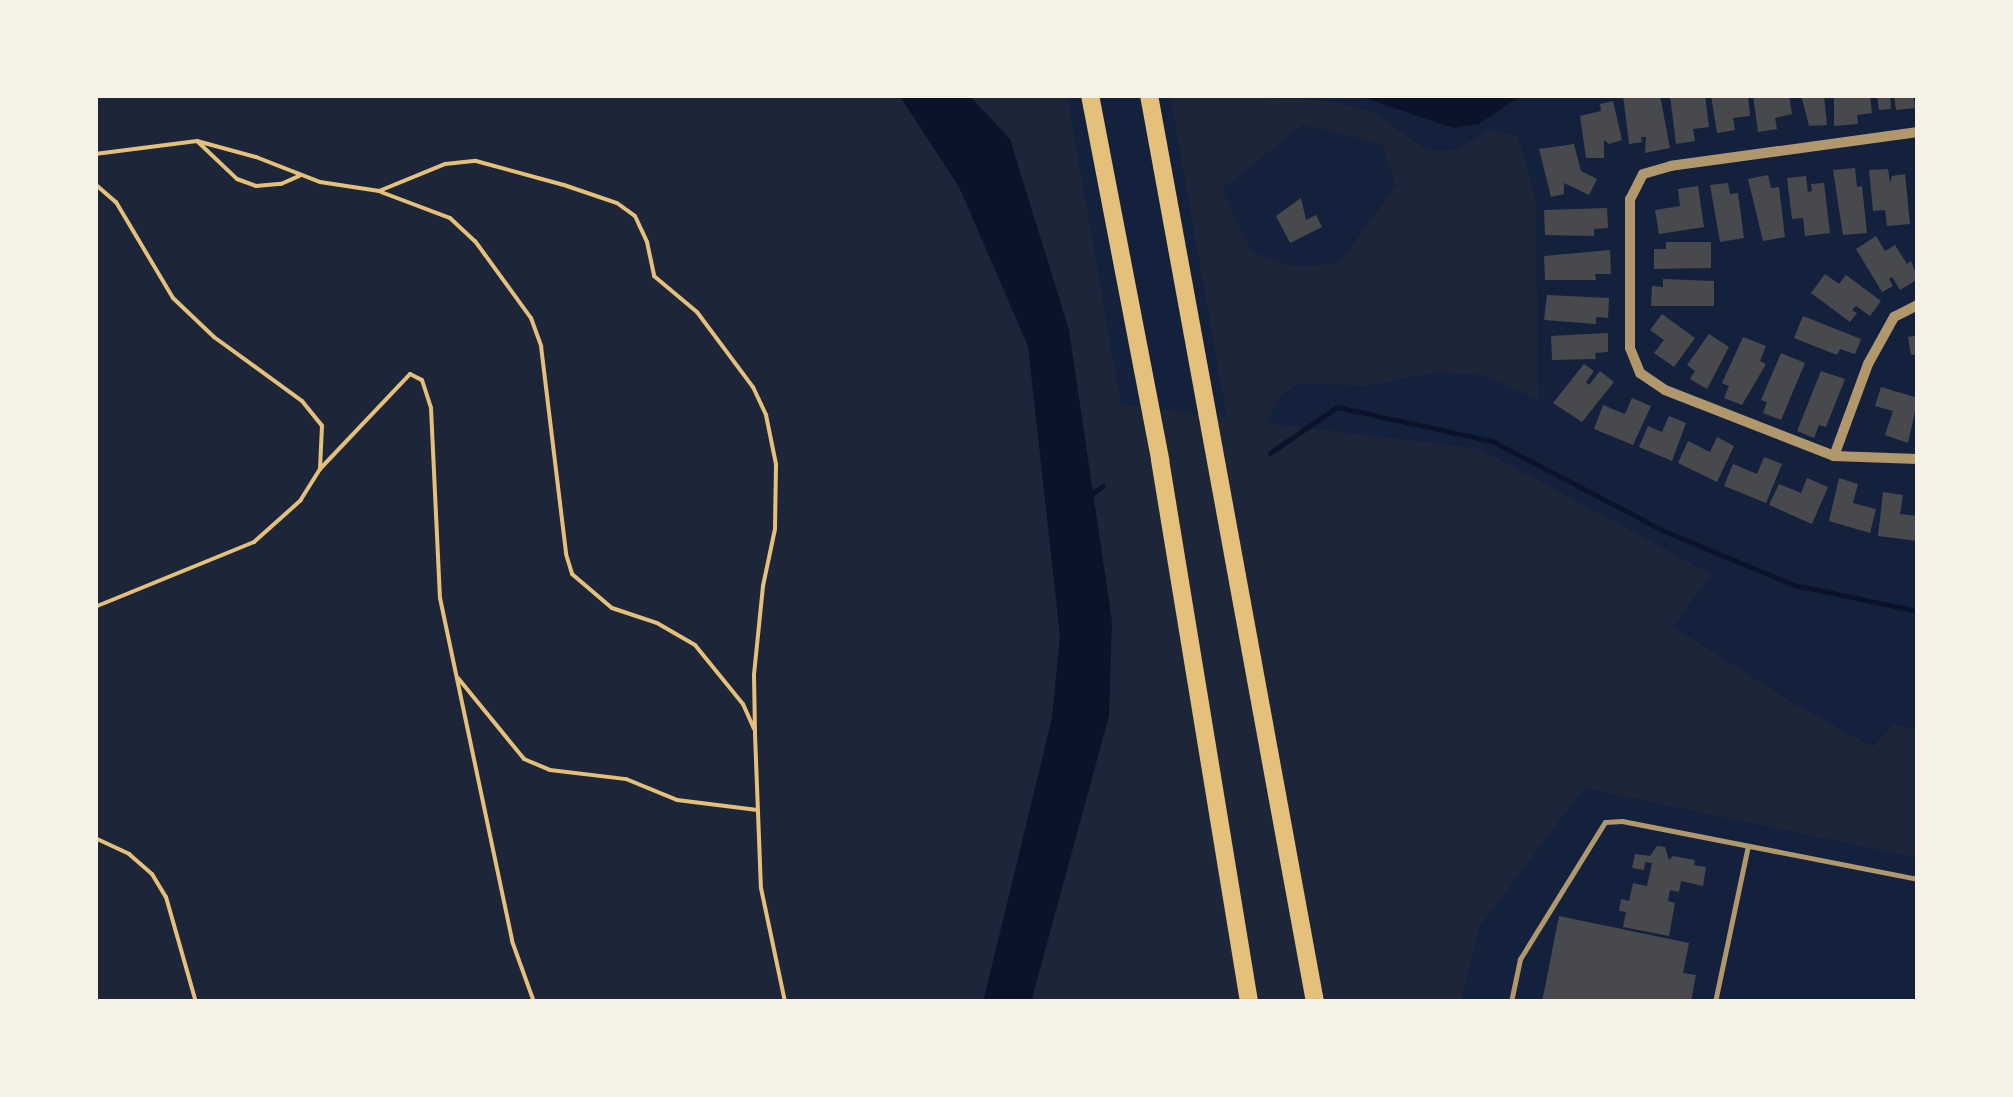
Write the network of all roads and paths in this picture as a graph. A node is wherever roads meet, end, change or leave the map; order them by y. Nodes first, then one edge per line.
1 (1090, 95) edge
2 (1149, 95) edge
3 (1918, 132) edge
4 (197, 141) junction
5 (95, 154) edge
6 (298, 176) junction
7 (95, 184) edge
8 (379, 191) junction
9 (1918, 305) edge
10 (1834, 456) junction
11 (1918, 460) edge
12 (320, 469) junction
13 (95, 607) edge
14 (457, 676) junction
15 (755, 734) junction
16 (757, 810) junction
17 (95, 838) edge
18 (1748, 846) junction
19 (1918, 879) edge
20 (196, 1002) edge
21 (534, 1002) edge
22 (784, 1002) edge
23 (1249, 1002) edge
24 (1315, 1002) edge
25 (1511, 1002) edge
26 (1715, 1002) edge

1 - 23 highway
2 - 24 highway
3 - 10 street
4 - 5 path
4 - 6 path
4 - 6 path
6 - 8 path
7 - 12 path
8 - 15 path
8 - 15 path
9 - 10 street
10 - 11 street
12 - 13 path
12 - 14 path
14 - 16 path
14 - 21 path
15 - 16 path
16 - 22 path
17 - 20 path
18 - 19 lane
18 - 25 lane
18 - 26 lane

